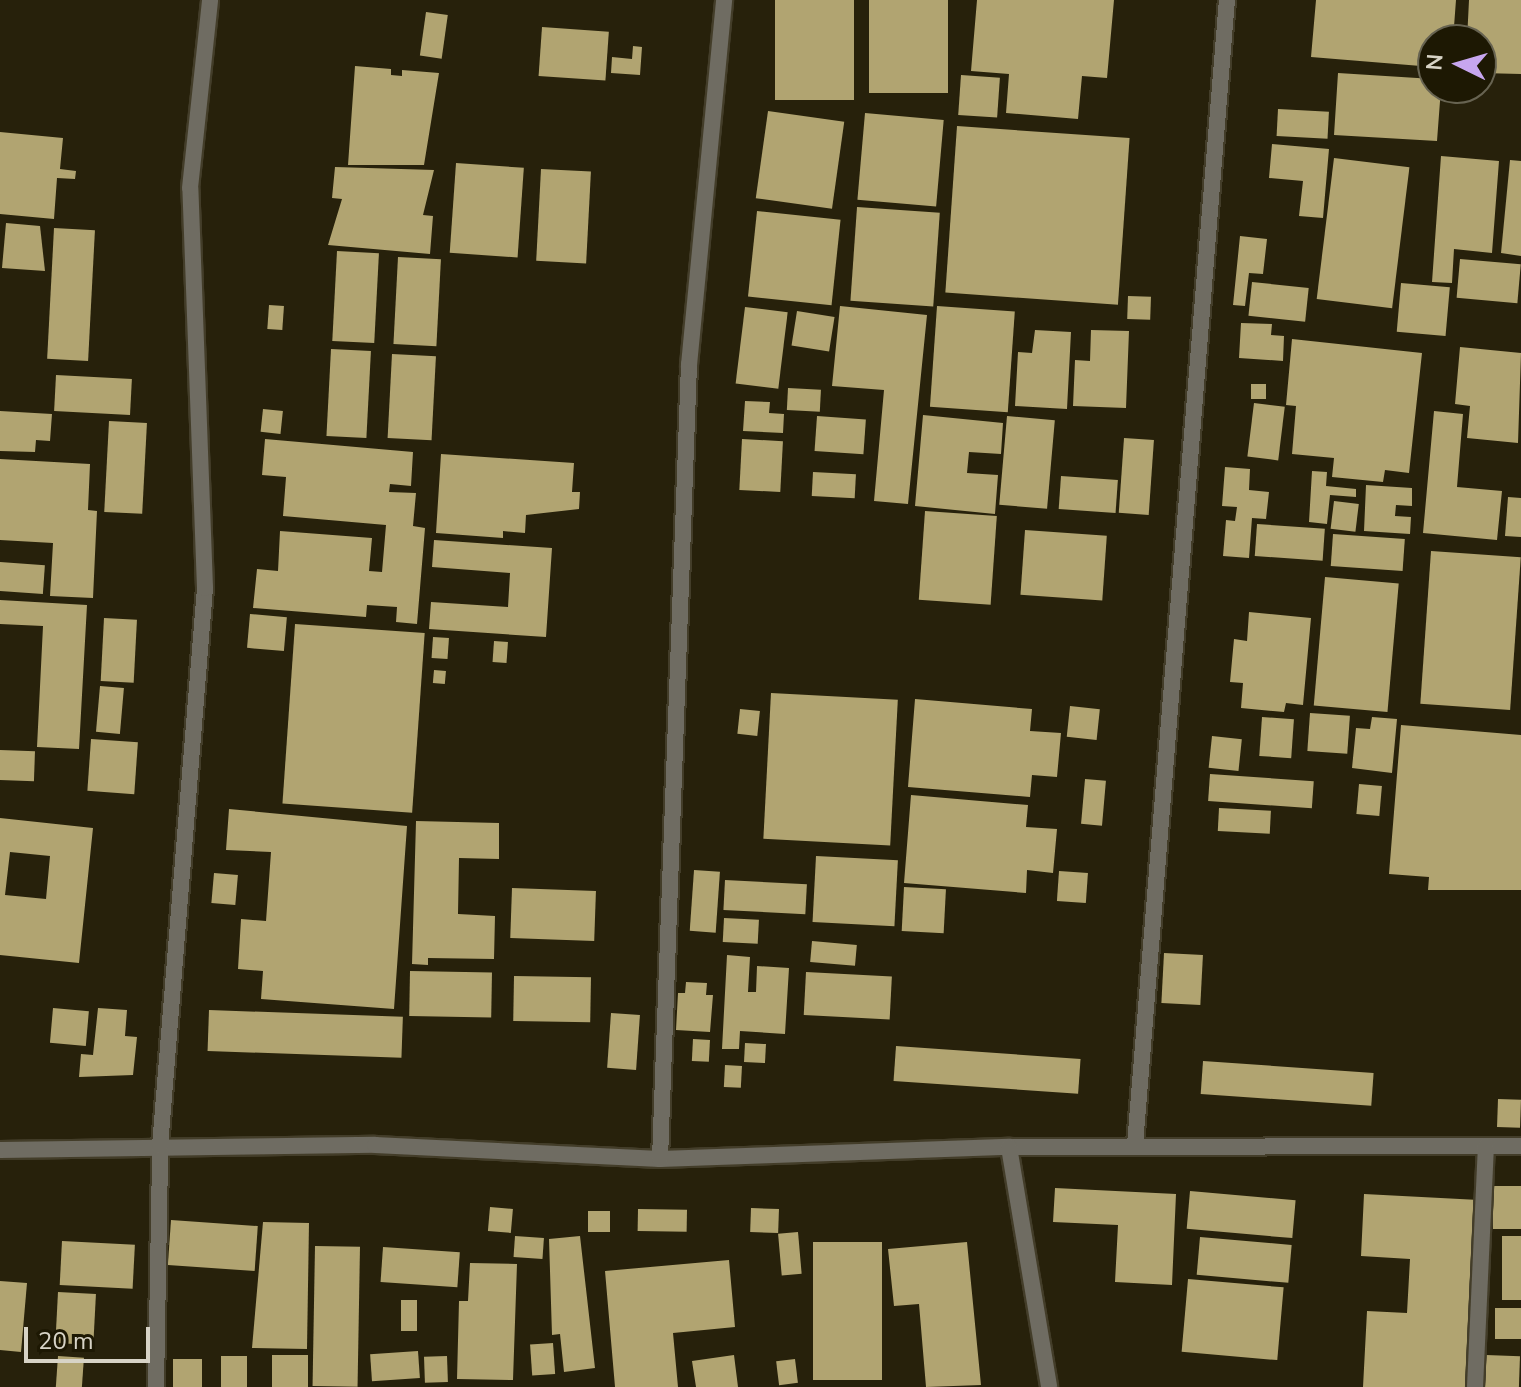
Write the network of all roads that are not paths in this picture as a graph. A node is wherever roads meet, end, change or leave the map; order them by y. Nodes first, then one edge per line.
1 (210, 0) edge
2 (724, 0) edge
3 (1227, 0) edge
4 (1135, 1145) junction
5 (160, 1146) junction
6 (1486, 1146) junction
7 (1521, 1146) edge
8 (1009, 1147) junction
9 (0, 1150) edge
10 (660, 1159) junction
11 (156, 1387) edge
12 (1049, 1387) edge
13 (1475, 1387) edge

1 - 5 street
2 - 10 street
3 - 4 street
4 - 6 street
4 - 8 street
5 - 9 street
5 - 10 street
5 - 11 street
6 - 7 street
6 - 13 street
8 - 10 street
8 - 12 street

